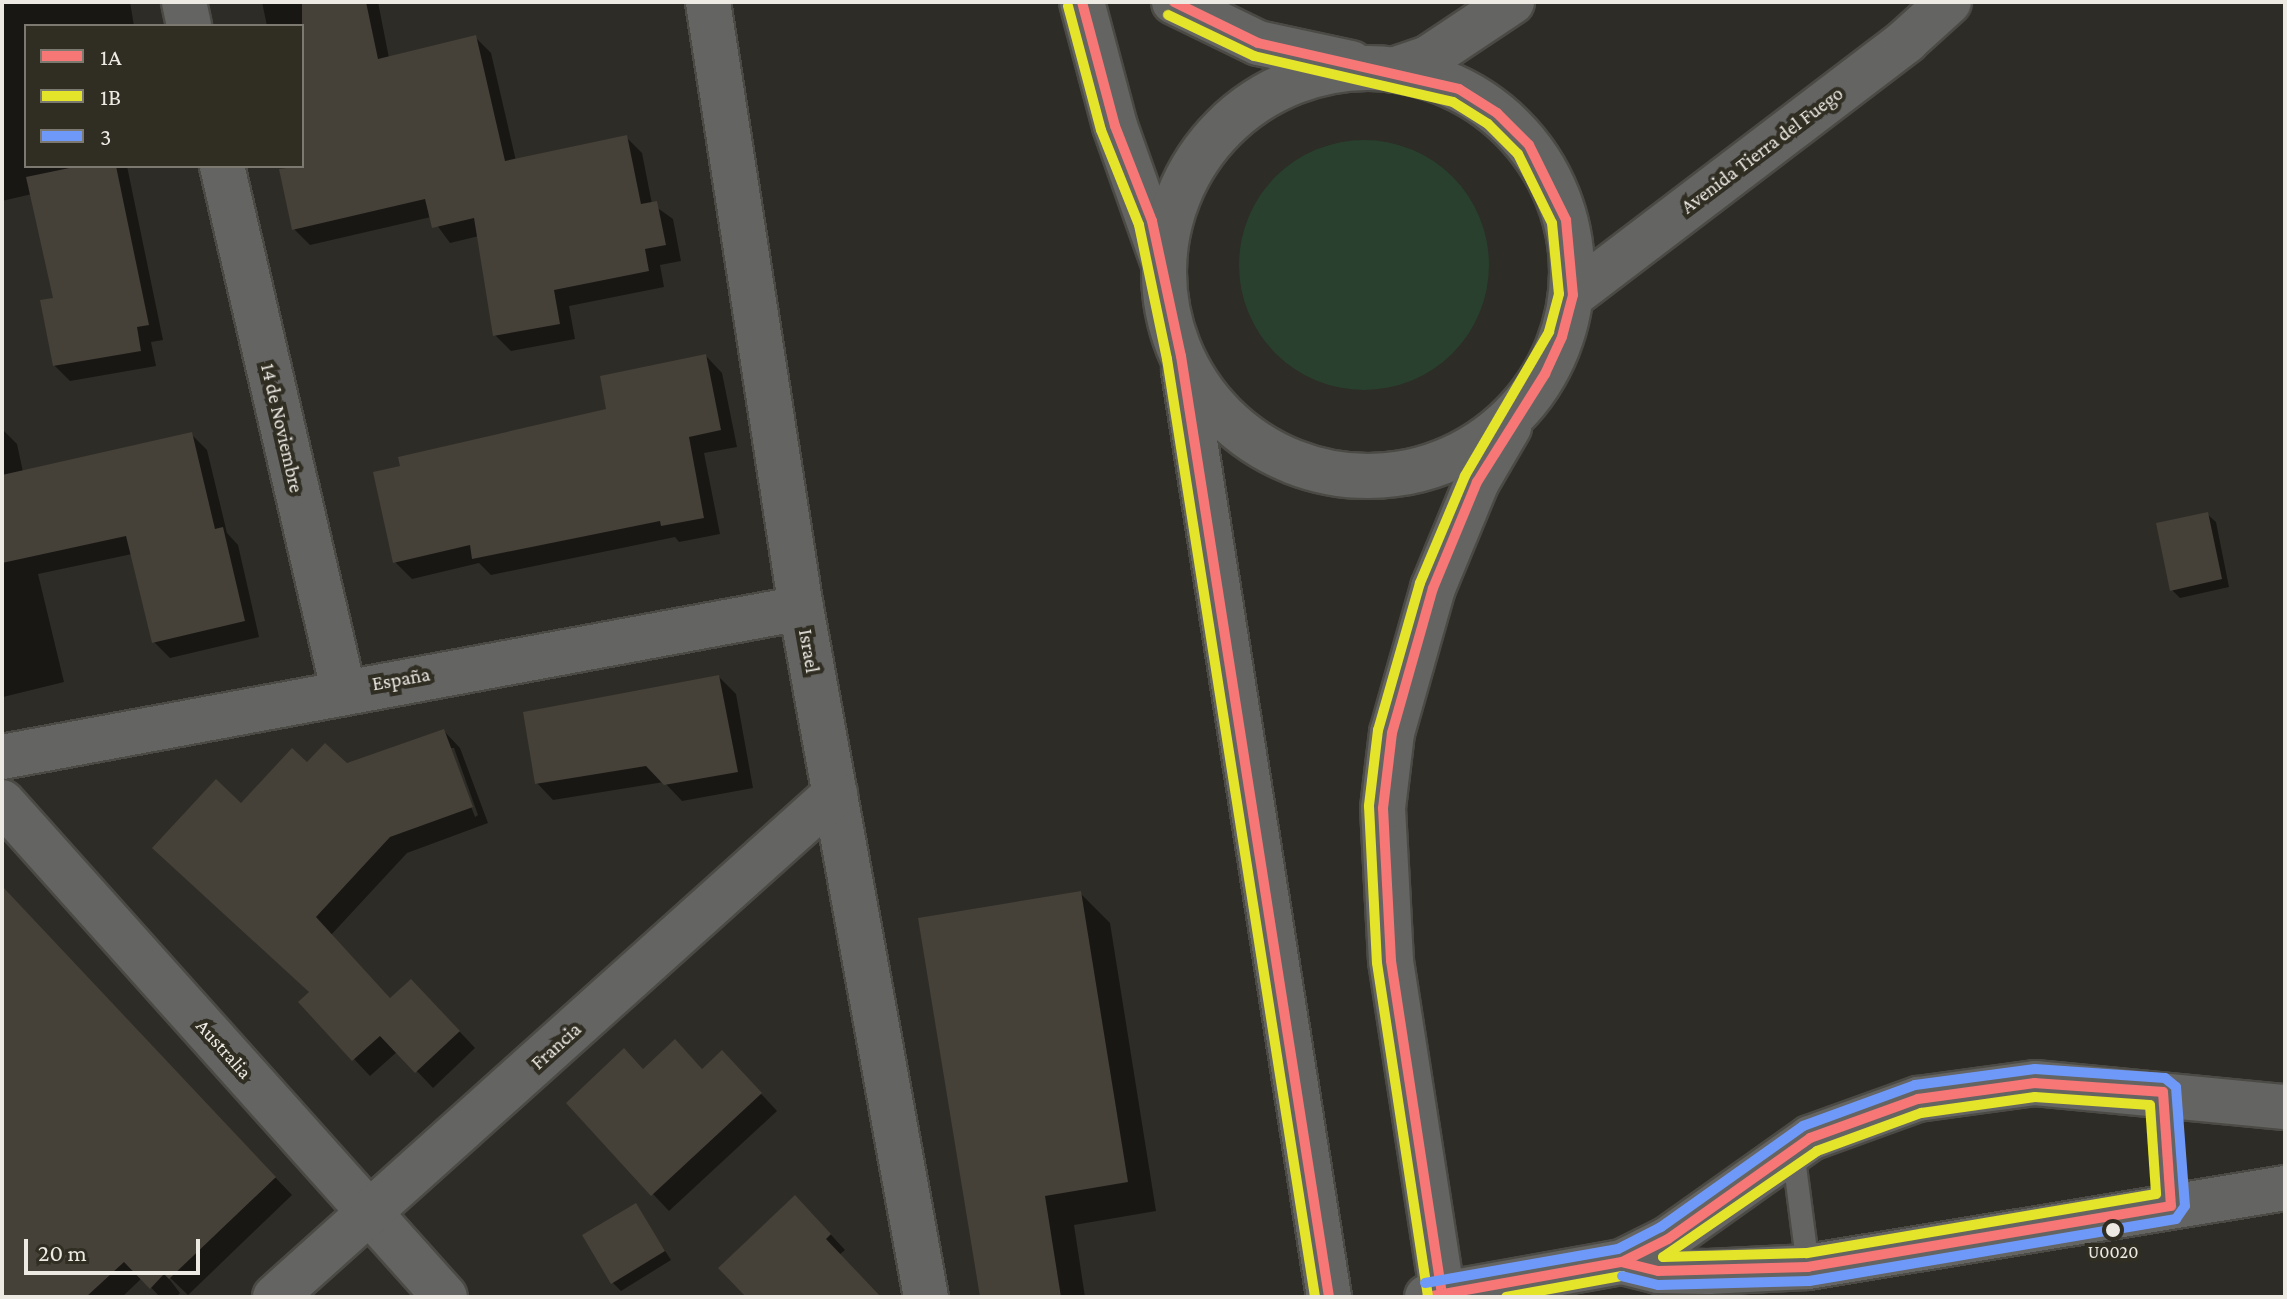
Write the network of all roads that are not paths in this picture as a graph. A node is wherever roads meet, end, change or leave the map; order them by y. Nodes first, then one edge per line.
1 (184, 2) edge
2 (708, 2) edge
3 (1082, 2) edge
4 (1174, 2) edge
5 (1512, 2) edge
6 (1949, 2) edge
7 (189, 24) edge
8 (1381, 69) junction
9 (222, 168) edge
10 (1164, 265) junction
11 (1573, 295) junction
12 (1181, 356) junction
13 (1521, 407) junction
14 (801, 608) junction
15 (343, 689) junction
16 (2, 757) edge
17 (835, 794) junction
18 (2, 802) edge
19 (2163, 1092) junction
20 (2285, 1107) edge
21 (1793, 1151) junction
22 (2285, 1188) edge
23 (2171, 1206) junction
24 (371, 1214) junction
25 (1622, 1262) junction
26 (1808, 1267) junction
27 (1437, 1296) edge
28 (275, 1297) edge
29 (445, 1297) edge
30 (926, 1297) edge
31 (1329, 1297) edge

1 - 7 street
2 - 14 street, Israel
3 - 10 street
4 - 8 street
5 - 8 street
6 - 11 street, Avenida Tierra del Fuego
8 - 10 street
8 - 11 street
9 - 15 street, 14 de Noviembre
10 - 12 street
11 - 13 street
12 - 13 street
12 - 31 street
13 - 27 street
14 - 15 street, España
14 - 17 street, Israel
15 - 16 street, España
17 - 24 street, Francia
17 - 30 street, Israel
18 - 24 street, Australia
19 - 20 street
19 - 21 street
19 - 23 lane
21 - 25 street
21 - 26 lane
22 - 23 street
23 - 26 street
24 - 28 street, Francia
24 - 29 street, Australia
25 - 26 street
25 - 27 street

